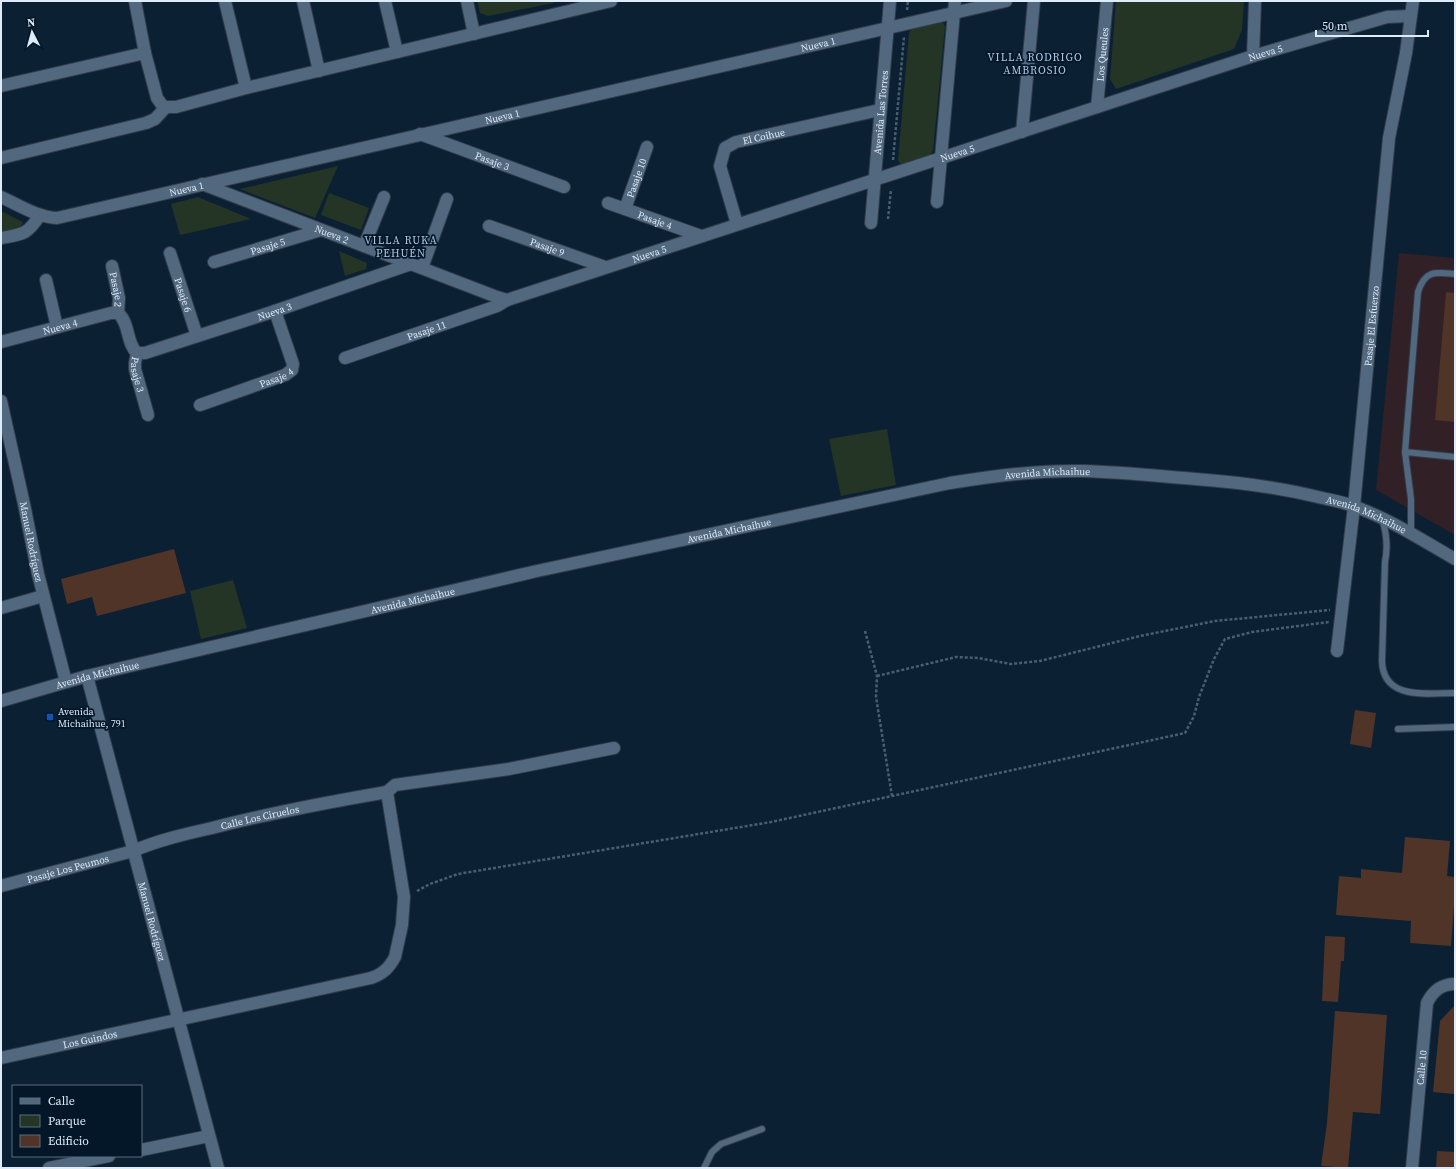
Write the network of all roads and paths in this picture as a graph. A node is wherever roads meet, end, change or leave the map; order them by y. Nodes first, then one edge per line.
1 (134, 1) edge
2 (225, 1) edge
3 (303, 1) edge
4 (385, 1) edge
5 (467, 1) edge
6 (611, 1) edge
7 (890, 1) edge
8 (908, 1) edge
9 (1006, 1) edge
10 (1034, 1) edge
11 (1107, 1) edge
12 (1255, 1) edge
13 (1413, 1) edge
14 (954, 7) edge
15 (1410, 16) junction
16 (906, 24) junction
17 (888, 27) junction
18 (474, 34) junction
19 (397, 52) junction
20 (145, 53) junction
21 (1253, 56) junction
22 (319, 71) junction
23 (1, 86) edge
24 (246, 88) junction
25 (166, 107) junction
26 (1097, 107) junction
27 (880, 112) junction
28 (1022, 132) junction
29 (420, 134) junction
30 (647, 147) dead end
31 (1, 158) edge
32 (940, 158) junction
33 (892, 174) junction
34 (875, 179) junction
35 (202, 184) junction
36 (564, 187) dead end
37 (1, 197) edge
38 (384, 197) dead end
39 (447, 200) dead end
40 (937, 202) dead end
41 (608, 203) dead end
42 (625, 209) junction
43 (40, 215) junction
44 (888, 219) dead end
45 (871, 223) dead end
46 (737, 224) junction
47 (489, 226) dead end
48 (321, 230) junction
49 (702, 236) junction
50 (1, 238) edge
51 (364, 246) junction
52 (170, 253) dead end
53 (214, 262) dead end
54 (112, 266) dead end
55 (416, 266) junction
56 (605, 267) junction
57 (1455, 274) edge
58 (46, 280) dead end
59 (507, 300) junction
60 (275, 311) junction
61 (118, 314) junction
62 (57, 327) junction
63 (197, 336) junction
64 (1, 342) edge
65 (137, 353) junction
66 (345, 358) dead end
67 (1, 401) edge
68 (200, 405) dead end
69 (148, 415) dead end
70 (1405, 452) junction
71 (1455, 457) edge
72 (1354, 506) junction
73 (1381, 517) junction
74 (1410, 532) junction
75 (1455, 559) edge
76 (43, 596) junction
77 (1, 608) edge
78 (1342, 609) junction
79 (1341, 621) junction
80 (865, 631) dead end
81 (1337, 651) dead end
82 (87, 676) junction
83 (877, 676) junction
84 (66, 682) junction
85 (1455, 693) edge
86 (1, 701) edge
87 (1455, 727) edge
88 (1398, 729) dead end
89 (614, 748) dead end
90 (387, 792) junction
91 (892, 796) junction
92 (133, 850) junction
93 (1, 886) edge
94 (404, 897) junction
95 (1455, 984) edge
96 (179, 1020) junction
97 (1, 1058) edge
98 (762, 1128) dead end
99 (209, 1136) junction
100 (142, 1150) edge
101 (104, 1157) edge
102 (49, 1168) edge
103 (218, 1168) edge
104 (704, 1168) edge
105 (1412, 1168) edge

1 - 20 street
2 - 24 street
3 - 22 street
4 - 19 street
5 - 18 street
6 - 18 street
7 - 17 street, Avenida Las Torres
8 - 16 path
9 - 14 street, Nueva 1
10 - 28 street
11 - 26 street, Los Queules
12 - 21 street
13 - 15 street, Pasaje El Esfuerzo
14 - 16 street, Nueva 1
14 - 32 street
15 - 21 street, Nueva 5
15 - 72 street, Pasaje El Esfuerzo
16 - 17 street, Nueva 1
16 - 33 path
17 - 27 street, Avenida Las Torres
17 - 29 street, Nueva 1
18 - 19 street
19 - 22 street
20 - 23 street
20 - 25 street
21 - 26 street, Nueva 5
22 - 24 street
24 - 25 street
25 - 31 street
26 - 28 street, Nueva 5
27 - 34 street, Avenida Las Torres
27 - 46 street, El Coihue
28 - 32 street, Nueva 5
29 - 35 street, Nueva 1
29 - 36 street, Pasaje 3
30 - 42 street, Pasaje 10
32 - 33 street, Nueva 5
32 - 40 street
33 - 34 street, Nueva 5
33 - 44 path
34 - 45 street, Avenida Las Torres
34 - 46 street, Nueva 5
35 - 43 street, Nueva 1
35 - 48 street, Nueva 2
37 - 43 street, Nueva 1
38 - 51 street
39 - 55 street
41 - 42 street, Pasaje 4
42 - 49 street, Pasaje 4
43 - 50 street
46 - 49 street, Nueva 5
47 - 56 street, Pasaje 9
48 - 51 street, Nueva 2
48 - 53 street, Pasaje 5
49 - 56 street, Nueva 5
51 - 55 street, Nueva 2
52 - 63 street, Pasaje 6
54 - 61 street, Pasaje 2
55 - 59 street, Nueva 2
55 - 60 street, Nueva 3
56 - 59 street, Nueva 5
57 - 70 lane
58 - 62 street
59 - 66 street, Pasaje 11
60 - 63 street, Nueva 3
60 - 68 street, Pasaje 4
61 - 62 street, Nueva 4
61 - 65 street, Pasaje 3
62 - 64 street, Nueva 4
63 - 65 street, Nueva 3
65 - 69 street, Pasaje 3
67 - 76 street, Manuel Rodríguez
70 - 71 lane
70 - 74 lane
72 - 73 street, Avenida Michaihue
72 - 78 street, Pasaje El Esfuerzo
72 - 82 street, Avenida Michaihue
73 - 74 street, Avenida Michaihue
73 - 85 lane
74 - 75 street, Avenida Michaihue
76 - 77 street
76 - 84 street, Manuel Rodríguez
78 - 79 street, Pasaje El Esfuerzo
78 - 83 path
79 - 81 street, Pasaje El Esfuerzo
79 - 91 path
80 - 83 path
82 - 84 street, Avenida Michaihue
82 - 92 street, Manuel Rodríguez
83 - 91 path
84 - 86 street, Avenida Michaihue
87 - 88 lane
89 - 90 street, Calle Los Ciruelos
90 - 92 street, Calle Los Ciruelos
90 - 94 street, Los Guindos
91 - 94 path
92 - 93 street, Pasaje Los Peumos
92 - 96 street, Manuel Rodríguez
94 - 96 street, Los Guindos
95 - 105 street, Calle 10
96 - 97 street, Los Guindos
96 - 99 street, Manuel Rodríguez
98 - 104 lane
99 - 100 street
99 - 103 street, Manuel Rodríguez
101 - 102 street

